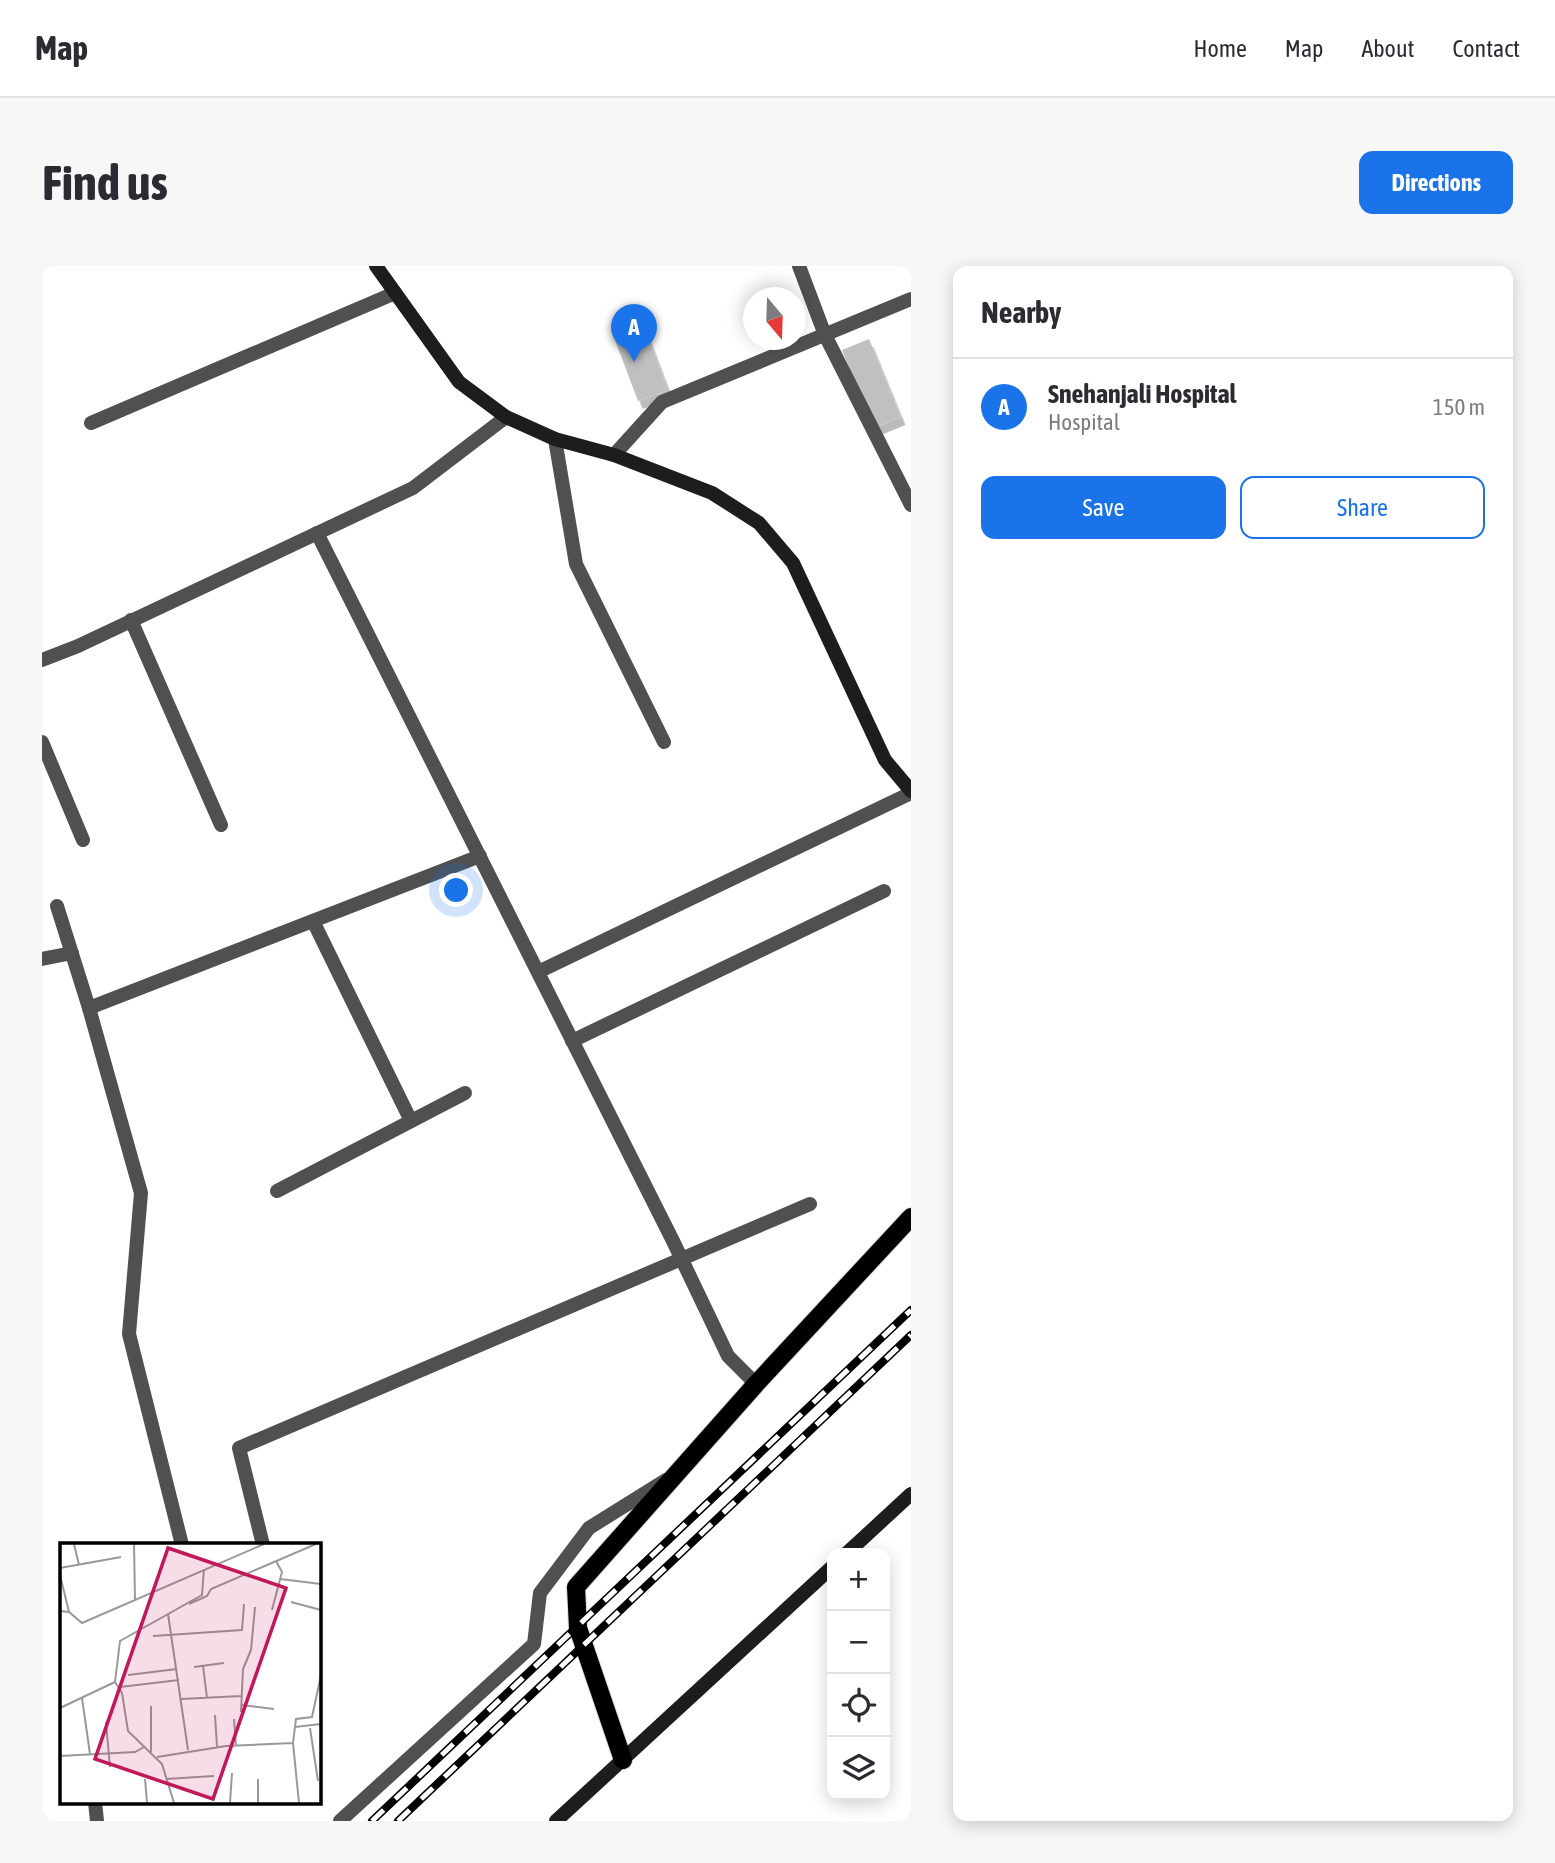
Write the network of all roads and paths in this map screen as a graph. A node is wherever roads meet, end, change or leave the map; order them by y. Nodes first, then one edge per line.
1 (376, 266) edge
2 (799, 266) edge
3 (396, 293) junction
4 (911, 299) edge
5 (825, 335) junction
6 (506, 417) junction
7 (91, 423) dead end
8 (555, 439) junction
9 (614, 455) junction
10 (911, 505) edge
11 (317, 533) junction
12 (131, 620) junction
13 (42, 660) edge
14 (42, 741) edge
15 (664, 742) dead end
16 (911, 792) edge
17 (221, 825) dead end
18 (83, 840) dead end
19 (480, 856) junction
20 (884, 891) dead end
21 (57, 906) dead end
22 (313, 921) junction
23 (72, 953) junction
24 (42, 959) edge
25 (538, 972) junction
26 (89, 1008) junction
27 (572, 1041) junction
28 (465, 1093) dead end
29 (411, 1121) junction
30 (277, 1191) dead end
31 (810, 1204) dead end
32 (911, 1217) edge
33 (682, 1259) junction
34 (756, 1384) junction
35 (679, 1471) junction
36 (911, 1494) edge
37 (181, 1543) edge
38 (263, 1543) edge
39 (852, 1548) edge
40 (827, 1572) edge
41 (623, 1760) junction
42 (340, 1821) edge
43 (556, 1821) edge

1 - 3 street
2 - 5 street
3 - 6 street
3 - 7 street
4 - 5 street
5 - 9 street
5 - 10 street
6 - 8 street
6 - 11 street
8 - 9 street
8 - 15 street
9 - 16 street
11 - 12 street
11 - 19 street
12 - 13 street
12 - 17 street
14 - 18 street
16 - 25 street
19 - 22 street
19 - 25 street
20 - 27 street
21 - 23 street
22 - 26 street
22 - 29 street
23 - 24 street
23 - 26 street
25 - 27 street
26 - 37 street
27 - 33 street
28 - 29 street
29 - 30 street
31 - 33 street
32 - 34 main road
33 - 34 street
33 - 38 street
34 - 35 main road
35 - 41 main road
35 - 42 street
36 - 39 street
40 - 41 street
41 - 43 street

